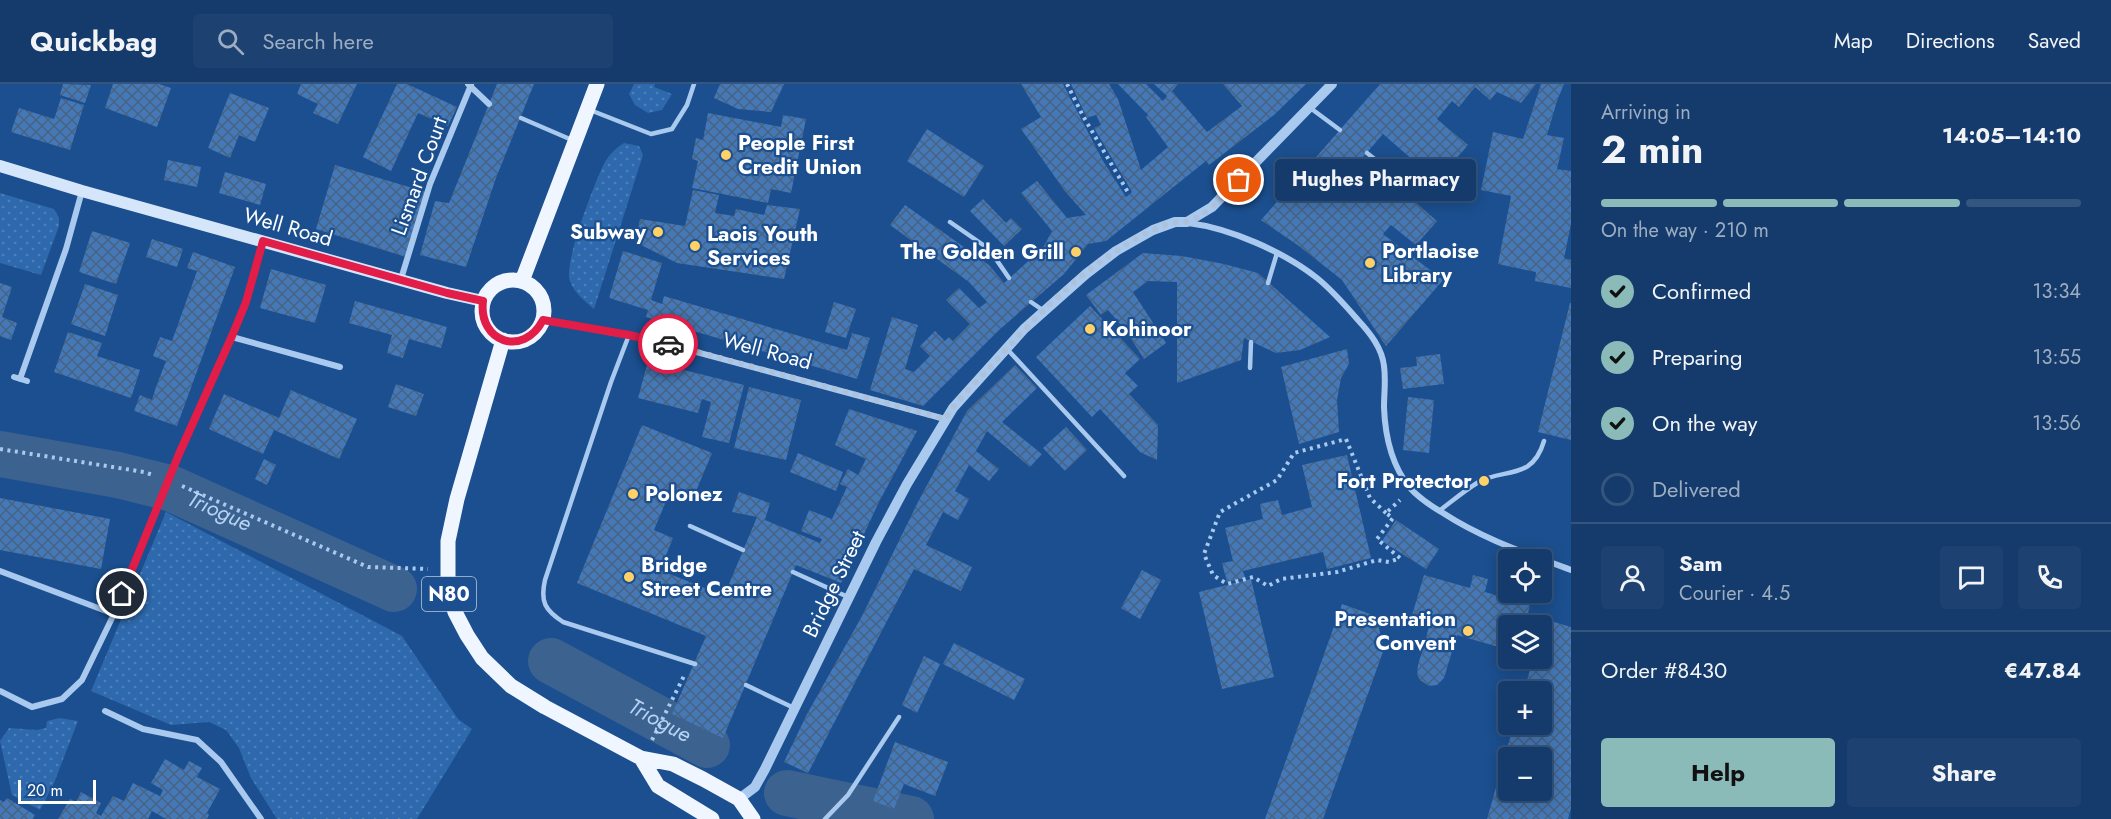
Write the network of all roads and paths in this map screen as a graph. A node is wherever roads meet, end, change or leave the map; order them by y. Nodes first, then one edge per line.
1 (597, 84) edge
2 (694, 84) edge
3 (1067, 84) edge
4 (1332, 84) edge
5 (469, 85) edge
6 (489, 104) dead end
7 (1309, 107) junction
8 (587, 108) junction
9 (521, 118) dead end
10 (1340, 130) dead end
11 (574, 141) junction
12 (1367, 153) dead end
13 (0, 166) edge
14 (1392, 173) dead end
15 (82, 191) junction
16 (1129, 194) dead end
17 (950, 222) dead end
18 (1187, 222) junction
19 (263, 241) junction
20 (1277, 253) junction
21 (1009, 278) dead end
22 (401, 279) junction
23 (522, 281) junction
24 (1268, 283) dead end
25 (483, 301) junction
26 (1031, 302) dead end
27 (1044, 311) junction
28 (543, 320) junction
29 (629, 335) junction
30 (232, 336) junction
31 (503, 340) junction
32 (1251, 342) dead end
33 (1007, 348) junction
34 (340, 367) dead end
35 (1250, 369) dead end
36 (27, 381) dead end
37 (945, 419) junction
38 (1544, 441) dead end
39 (0, 449) edge
40 (155, 476) dead end
41 (1124, 476) dead end
42 (178, 484) dead end
43 (1411, 488) junction
44 (1439, 511) junction
45 (1386, 513) junction
46 (690, 526) dead end
47 (743, 550) dead end
48 (447, 570) junction
49 (1571, 570) edge
50 (0, 571) edge
51 (793, 572) dead end
52 (848, 597) junction
53 (114, 614) junction
54 (693, 664) joint
55 (746, 685) dead end
56 (0, 691) edge
57 (794, 708) junction
58 (105, 711) dead end
59 (899, 717) dead end
60 (657, 730) dead end
61 (641, 758) junction
62 (739, 799) junction
63 (261, 819) edge
64 (712, 819) edge
65 (753, 819) edge
66 (825, 819) edge

1 - 8 main road
2 - 8 lane
3 - 16 path
4 - 7 street, Bridge Street
5 - 6 street, Lismard Court
5 - 22 street, Lismard Court
7 - 10 lane
7 - 18 street, Bridge Street
8 - 11 main road
9 - 11 lane
11 - 23 main road
12 - 14 lane
13 - 15 main road, Well Road
15 - 19 main road, Well Road
15 - 36 street
17 - 21 lane
18 - 20 street
18 - 27 street, Bridge Street
19 - 22 main road, Well Road
19 - 30 street
20 - 24 lane
20 - 43 street
22 - 25 main road, Well Road
23 - 25 main road
23 - 28 main road
25 - 31 main road
26 - 27 lane
27 - 33 street, Bridge Street
28 - 29 street, Well Road
28 - 31 main road
29 - 37 street, Well Road
29 - 54 lane
30 - 34 street
30 - 53 street
31 - 48 main road, N80
32 - 35 lane
33 - 37 street, Bridge Street
33 - 41 lane
37 - 52 street, Bridge Street
38 - 44 lane
39 - 40 path
42 - 48 path
43 - 44 street
43 - 45 path
44 - 49 street
45 - 45 path
46 - 47 lane
48 - 61 main road, N80
50 - 53 street
51 - 52 lane
52 - 57 street, Bridge Street
53 - 56 street
54 - 60 path
55 - 57 lane
57 - 62 street, Bridge Street
58 - 63 street
59 - 66 lane
61 - 62 main road, N80
61 - 64 main road
62 - 65 main road, N80

